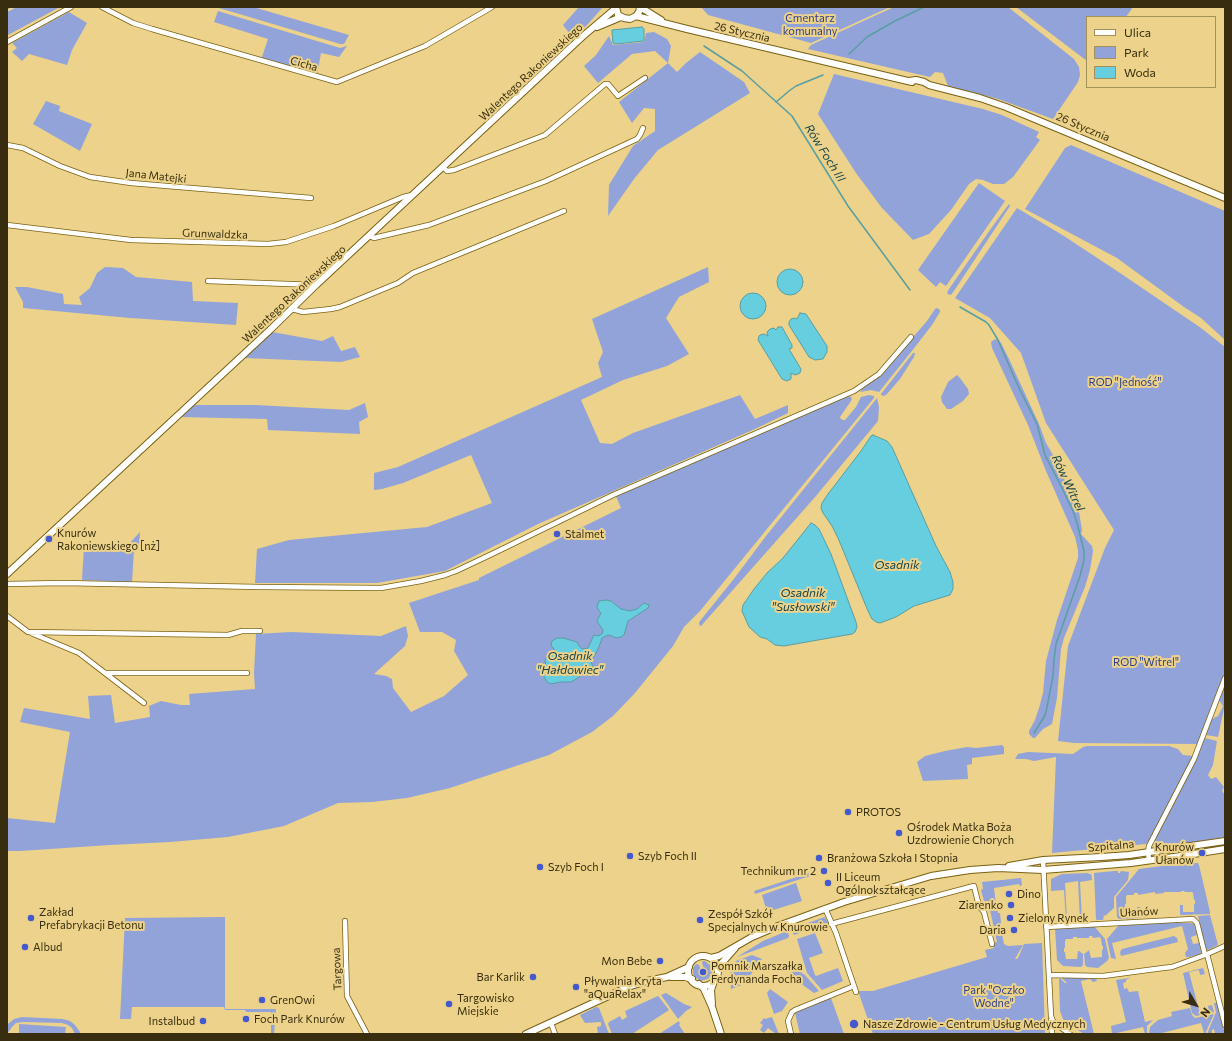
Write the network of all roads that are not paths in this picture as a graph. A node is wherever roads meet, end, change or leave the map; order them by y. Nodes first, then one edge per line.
1 (71, 7) edge
2 (102, 7) edge
3 (492, 7) edge
4 (640, 7) edge
5 (616, 8) edge
6 (636, 16) junction
7 (621, 17) junction
8 (665, 23) junction
9 (594, 28) junction
10 (7, 42) edge
11 (645, 78) dead end
12 (643, 128) dead end
13 (7, 145) edge
14 (443, 167) junction
15 (414, 194) junction
16 (311, 198) dead end
17 (1225, 198) edge
18 (564, 211) dead end
19 (7, 225) edge
20 (370, 236) junction
21 (208, 281) dead end
22 (316, 285) junction
23 (292, 309) junction
24 (911, 337) dead end
25 (7, 574) edge
26 (7, 584) edge
27 (7, 616) edge
28 (260, 630) dead end
29 (28, 632) junction
30 (106, 673) junction
31 (247, 673) dead end
32 (1225, 678) edge
33 (144, 704) dead end
34 (1225, 841) edge
35 (1225, 849) edge
36 (1148, 852) junction
37 (1043, 860) junction
38 (1149, 860) junction
39 (998, 868) junction
40 (1043, 870) junction
41 (825, 908) junction
42 (345, 922) dead end
43 (831, 924) junction
44 (1046, 927) junction
45 (992, 944) dead end
46 (1225, 946) edge
47 (736, 947) junction
48 (1206, 955) junction
49 (711, 958) junction
50 (689, 967) junction
51 (718, 968) junction
52 (1050, 975) junction
53 (667, 977) junction
54 (692, 979) junction
55 (714, 981) junction
56 (699, 984) junction
57 (854, 986) junction
58 (856, 992) dead end
59 (712, 1007) junction
60 (1051, 1016) junction
61 (551, 1023) junction
62 (1225, 1025) edge
63 (367, 1034) edge
64 (526, 1034) edge
65 (555, 1034) edge
66 (721, 1034) edge
67 (791, 1034) edge
68 (1052, 1034) edge
69 (1070, 1034) edge

1 - 10 street
2 - 3 street, Cicha
4 - 6 street
4 - 8 street, 26 Stycznia
5 - 7 street
5 - 9 street, Walentego Rakoniewskiego
6 - 7 street, Walentego Rakoniewskiego
6 - 8 street, 26 Stycznia
7 - 9 street, Walentego Rakoniewskiego
8 - 17 street, 26 Stycznia
9 - 14 street, Walentego Rakoniewskiego
11 - 14 street
12 - 20 street
13 - 16 street, Jana Matejki
14 - 15 street, Walentego Rakoniewskiego
15 - 19 street, Grunwaldzka
15 - 20 street, Walentego Rakoniewskiego
18 - 23 street
20 - 22 street, Walentego Rakoniewskiego
21 - 22 street
22 - 23 street, Walentego Rakoniewskiego
23 - 25 street, Walentego Rakoniewskiego
24 - 26 street
27 - 29 street
28 - 29 street
29 - 30 street
30 - 31 street
30 - 33 street
32 - 36 street
34 - 36 street, Szpitalna
35 - 38 street, Szpitalna
36 - 37 street, Szpitalna
36 - 38 street
37 - 39 street, Szpitalna
37 - 40 street
38 - 40 street, Szpitalna
39 - 40 street, Szpitalna
39 - 41 street, Szpitalna
40 - 44 street
41 - 43 street
41 - 47 street, Szpitalna
42 - 63 street, Targowa
43 - 45 street
43 - 57 street
44 - 48 street, Ułanów
44 - 52 street
46 - 48 street
47 - 49 street, Szpitalna
47 - 51 street, Szpitalna
48 - 52 street
48 - 62 street, Ułanów
49 - 50 street
49 - 51 street
50 - 53 street
50 - 54 street
51 - 55 street
52 - 60 street
53 - 54 street
53 - 61 street
54 - 56 street
55 - 56 street
55 - 59 street
56 - 59 street
57 - 58 street
57 - 67 street
59 - 66 street
60 - 68 street
60 - 69 street
61 - 64 street
61 - 65 street

